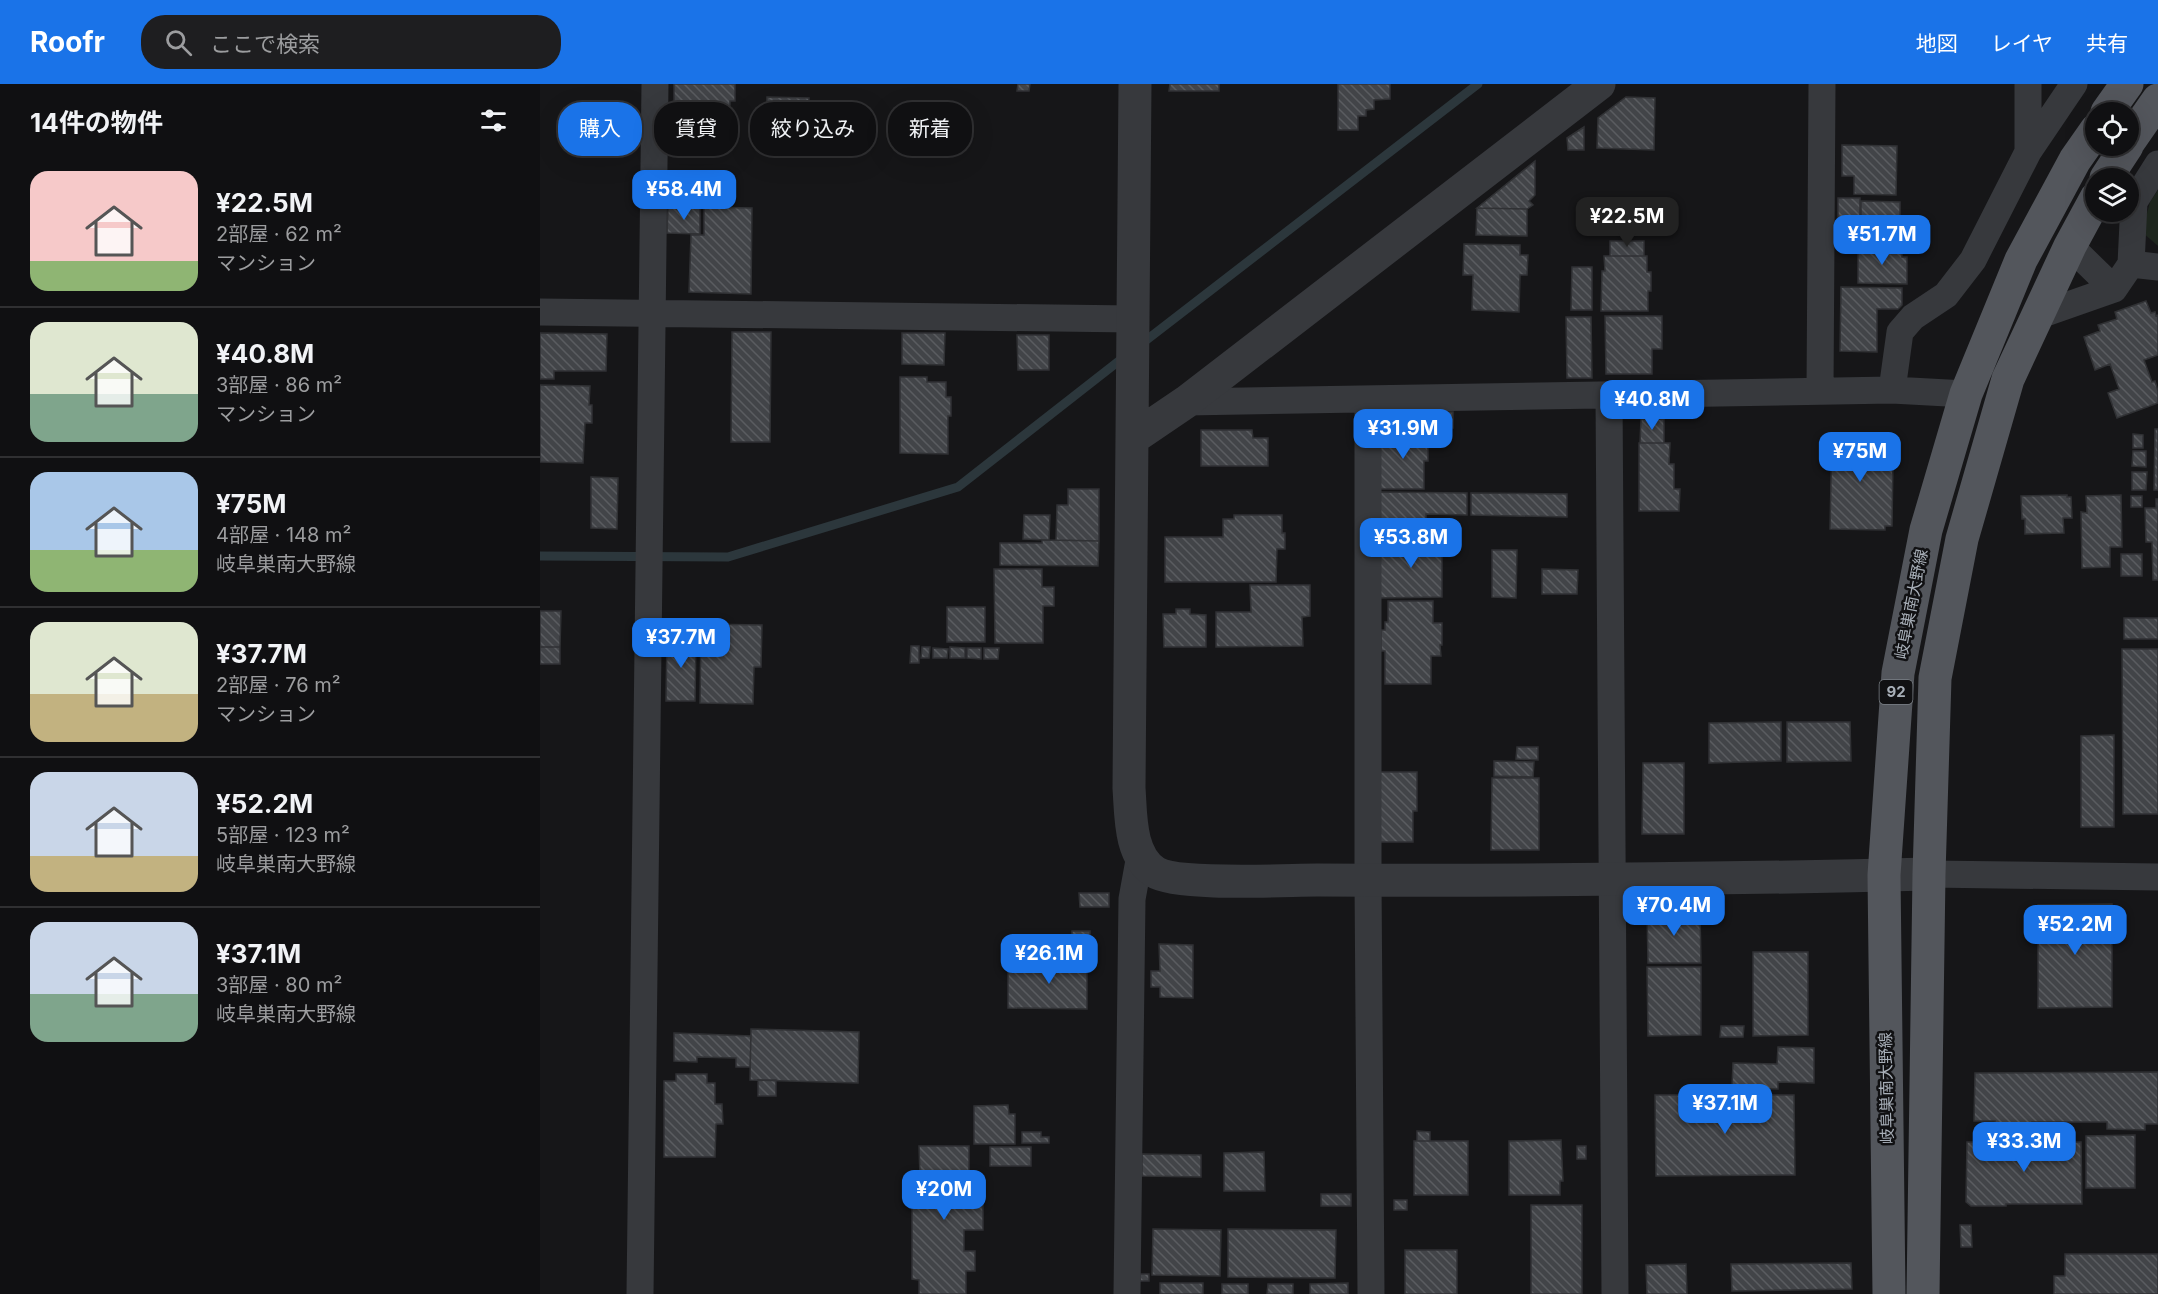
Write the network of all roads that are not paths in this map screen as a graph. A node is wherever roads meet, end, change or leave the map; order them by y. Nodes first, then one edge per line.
1 (655, 84) edge
2 (1136, 84) edge
3 (1599, 84) edge
4 (1822, 84) edge
5 (2028, 84) edge
6 (2074, 84) edge
7 (2127, 84) edge
8 (2158, 100) edge
9 (2114, 102) edge
10 (2139, 128) edge
11 (2085, 146) edge
12 (2028, 152) junction
13 (2158, 164) edge
14 (2085, 218) edge
15 (2070, 246) junction
16 (2131, 264) junction
17 (2158, 267) edge
18 (2114, 290) junction
19 (540, 312) edge
20 (653, 313) junction
21 (2037, 316) junction
22 (1133, 322) junction
23 (1892, 390) junction
24 (1820, 391) junction
25 (1966, 394) junction
26 (1609, 395) junction
27 (1368, 399) junction
28 (1186, 402) junction
29 (1133, 438) junction
30 (1140, 855) junction
31 (1929, 874) junction
32 (1884, 875) junction
33 (2158, 877) edge
34 (1612, 879) junction
35 (1368, 880) junction
36 (640, 1294) edge
37 (1127, 1294) edge
38 (1371, 1294) edge
39 (1616, 1294) edge
40 (1889, 1294) edge
41 (1923, 1294) edge

1 - 20 street
2 - 22 street
3 - 28 street
4 - 24 street
5 - 12 street
6 - 12 street
7 - 9 main road
8 - 10 main road
11 - 25 main road, 岐阜巣南大野線 / 92
12 - 23 street
13 - 16 street
14 - 15 main road, 92
15 - 18 street
15 - 21 main road, 92
16 - 17 street
16 - 18 street
18 - 21 street
19 - 20 street
20 - 22 street
20 - 36 street
21 - 31 main road, 92
22 - 29 street
23 - 24 street
23 - 25 street
24 - 26 street
25 - 32 main road, 岐阜巣南大野線 / 92
26 - 27 street
26 - 34 street
27 - 28 street
27 - 35 street
28 - 29 street
29 - 30 street
30 - 35 street
30 - 37 street
31 - 32 street
31 - 33 street
31 - 41 main road, 92
32 - 34 street
32 - 40 main road, 岐阜巣南大野線 / 92
34 - 35 street
34 - 39 street
35 - 38 street

